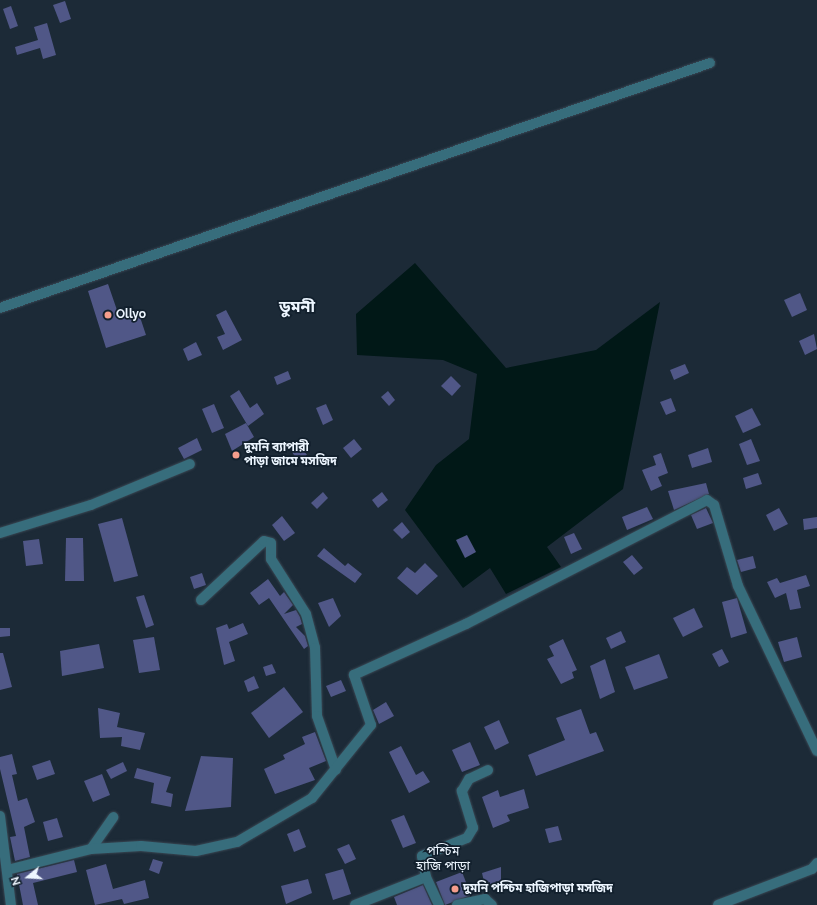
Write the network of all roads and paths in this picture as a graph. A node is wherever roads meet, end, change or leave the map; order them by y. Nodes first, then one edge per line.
1 (710, 63) dead end
2 (0, 308) edge
3 (190, 464) dead end
4 (0, 533) edge
5 (201, 600) dead end
6 (817, 751) edge
7 (336, 770) junction
8 (488, 770) dead end
9 (0, 816) edge
10 (113, 817) dead end
11 (91, 848) junction
12 (817, 863) edge
13 (7, 870) junction
14 (426, 877) junction
15 (11, 905) edge
16 (355, 905) edge
17 (439, 905) edge
18 (457, 905) edge
19 (492, 905) edge
20 (718, 905) edge

1 - 2 street
3 - 4 street
5 - 7 street
6 - 7 street
7 - 11 street
8 - 14 street
9 - 13 street
10 - 11 street
11 - 13 street
12 - 20 street
13 - 15 street
14 - 16 street
14 - 17 street
18 - 19 street

